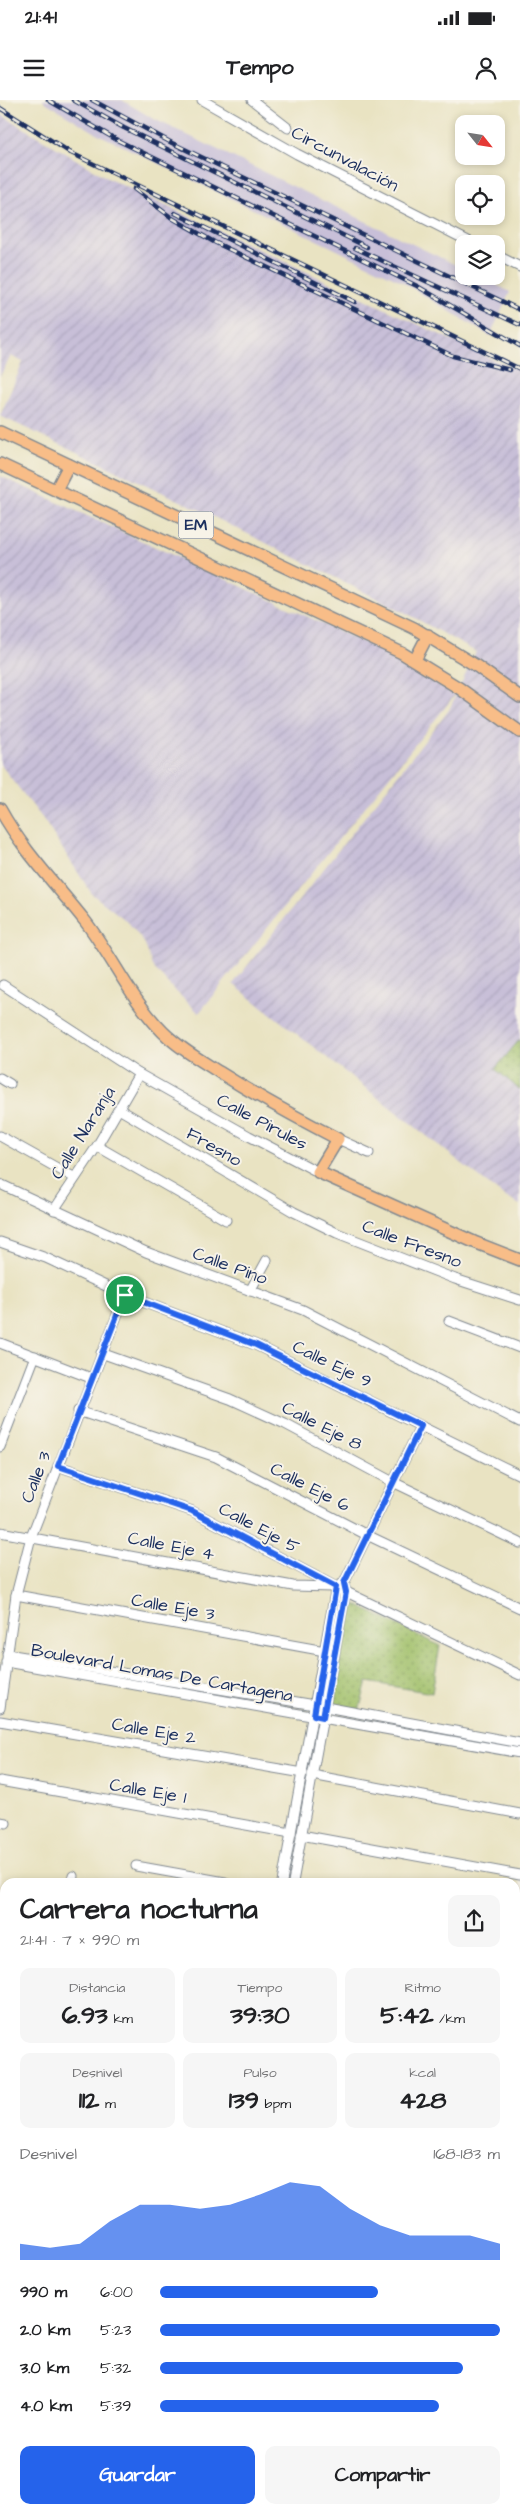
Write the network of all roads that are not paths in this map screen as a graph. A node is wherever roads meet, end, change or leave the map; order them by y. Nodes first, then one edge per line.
1 (202, 100) edge
2 (252, 100) edge
3 (288, 128) dead end
4 (456, 235) edge
5 (505, 260) edge
6 (520, 267) edge
7 (0, 432) edge
8 (0, 464) edge
9 (69, 465) junction
10 (56, 490) junction
11 (428, 636) junction
12 (415, 660) junction
13 (520, 697) edge
14 (520, 732) edge
15 (0, 809) edge
16 (3, 985) dead end
17 (139, 1074) junction
18 (0, 1078) edge
19 (10, 1084) dead end
20 (119, 1110) junction
21 (0, 1136) edge
22 (338, 1139) junction
23 (97, 1146) junction
24 (369, 1153) dead end
25 (318, 1172) junction
26 (76, 1178) junction
27 (0, 1184) edge
28 (54, 1210) junction
29 (294, 1212) joint
30 (226, 1220) dead end
31 (0, 1242) edge
32 (267, 1260) dead end
33 (520, 1260) edge
34 (250, 1291) junction
35 (125, 1295) junction
36 (520, 1300) edge
37 (449, 1321) dead end
38 (0, 1343) edge
39 (520, 1348) edge
40 (101, 1353) junction
41 (35, 1356) junction
42 (91, 1378) junction
43 (78, 1411) junction
44 (520, 1422) edge
45 (421, 1426) junction
46 (0, 1447) edge
47 (58, 1466) junction
48 (520, 1475) edge
49 (393, 1482) junction
50 (0, 1532) edge
51 (367, 1535) junction
52 (31, 1536) junction
53 (520, 1543) edge
54 (342, 1587) junction
55 (16, 1595) junction
56 (520, 1608) edge
57 (325, 1651) junction
58 (7, 1658) junction
59 (520, 1675) edge
60 (315, 1705) junction
61 (325, 1707) junction
62 (0, 1708) edge
63 (318, 1716) junction
64 (0, 1721) edge
65 (520, 1743) edge
66 (520, 1753) edge
67 (302, 1773) junction
68 (312, 1775) junction
69 (0, 1781) edge
70 (520, 1814) edge
71 (291, 1833) junction
72 (301, 1835) junction
73 (136, 1866) dead end
74 (520, 1875) edge
75 (203, 1878) edge
76 (283, 1878) edge
77 (294, 1878) edge

1 - 4 street, Circunvalación
2 - 3 street
5 - 6 street
7 - 9 main road, EM
8 - 10 main road, EM
9 - 10 main road
9 - 11 main road, EM
10 - 12 main road, EM
11 - 12 main road
11 - 13 main road, EM
12 - 14 main road, EM
15 - 22 main road
16 - 17 street, Calle Pirules
17 - 20 street, Calle Naranja
17 - 25 street, Calle Pirules
18 - 19 street
20 - 23 street, Calle Naranja
20 - 29 street, Fresno
21 - 26 street
22 - 24 street
22 - 25 main road
23 - 26 street, Calle Naranja
23 - 30 street
25 - 33 main road, Calle Pirules
26 - 28 street, Calle Naranja
27 - 28 street, Calle Pino
28 - 34 street, Calle Pino
29 - 36 street, Calle Fresno
31 - 35 street, Calle Eje 9
32 - 34 street
34 - 44 street, Calle Pino
35 - 40 street, Calle 3
35 - 45 street, Calle Eje 9
37 - 39 street
38 - 41 street
40 - 42 street, Calle 3
40 - 49 street, Calle Eje 8
41 - 42 street
41 - 46 street
42 - 43 street, Calle 3
43 - 47 street, Calle 3
43 - 51 street, Calle Eje 6
45 - 48 street, Calle Eje 9
45 - 49 street
47 - 52 street, Calle 3
47 - 54 street, Calle Eje 5
49 - 51 street
49 - 53 street, Calle Eje 8
50 - 52 street, Calle Eje 4
51 - 54 street
51 - 56 street, Calle Eje 6
52 - 54 street, Calle Eje 4
52 - 55 street, Calle 3
54 - 57 street
54 - 59 street, Calle Eje 5
54 - 61 street
55 - 57 street, Calle Eje 3
55 - 58 street, Calle 3
57 - 60 street
58 - 60 street, Boulevard Lomas De Cartagena
58 - 62 street, Calle 3
58 - 63 street, Boulevard Lomas De Cartagena
60 - 61 street, Boulevard Lomas De Cartagena
60 - 63 street
61 - 63 street
61 - 65 street, Boulevard Lomas De Cartagena
63 - 66 street, Boulevard Lomas De Cartagena
63 - 67 street
63 - 68 street
64 - 67 street, Calle Eje 2
67 - 71 street
68 - 70 street
68 - 72 street
69 - 71 street, Calle Eje 1
71 - 76 street
72 - 74 street
72 - 77 street
73 - 75 street

